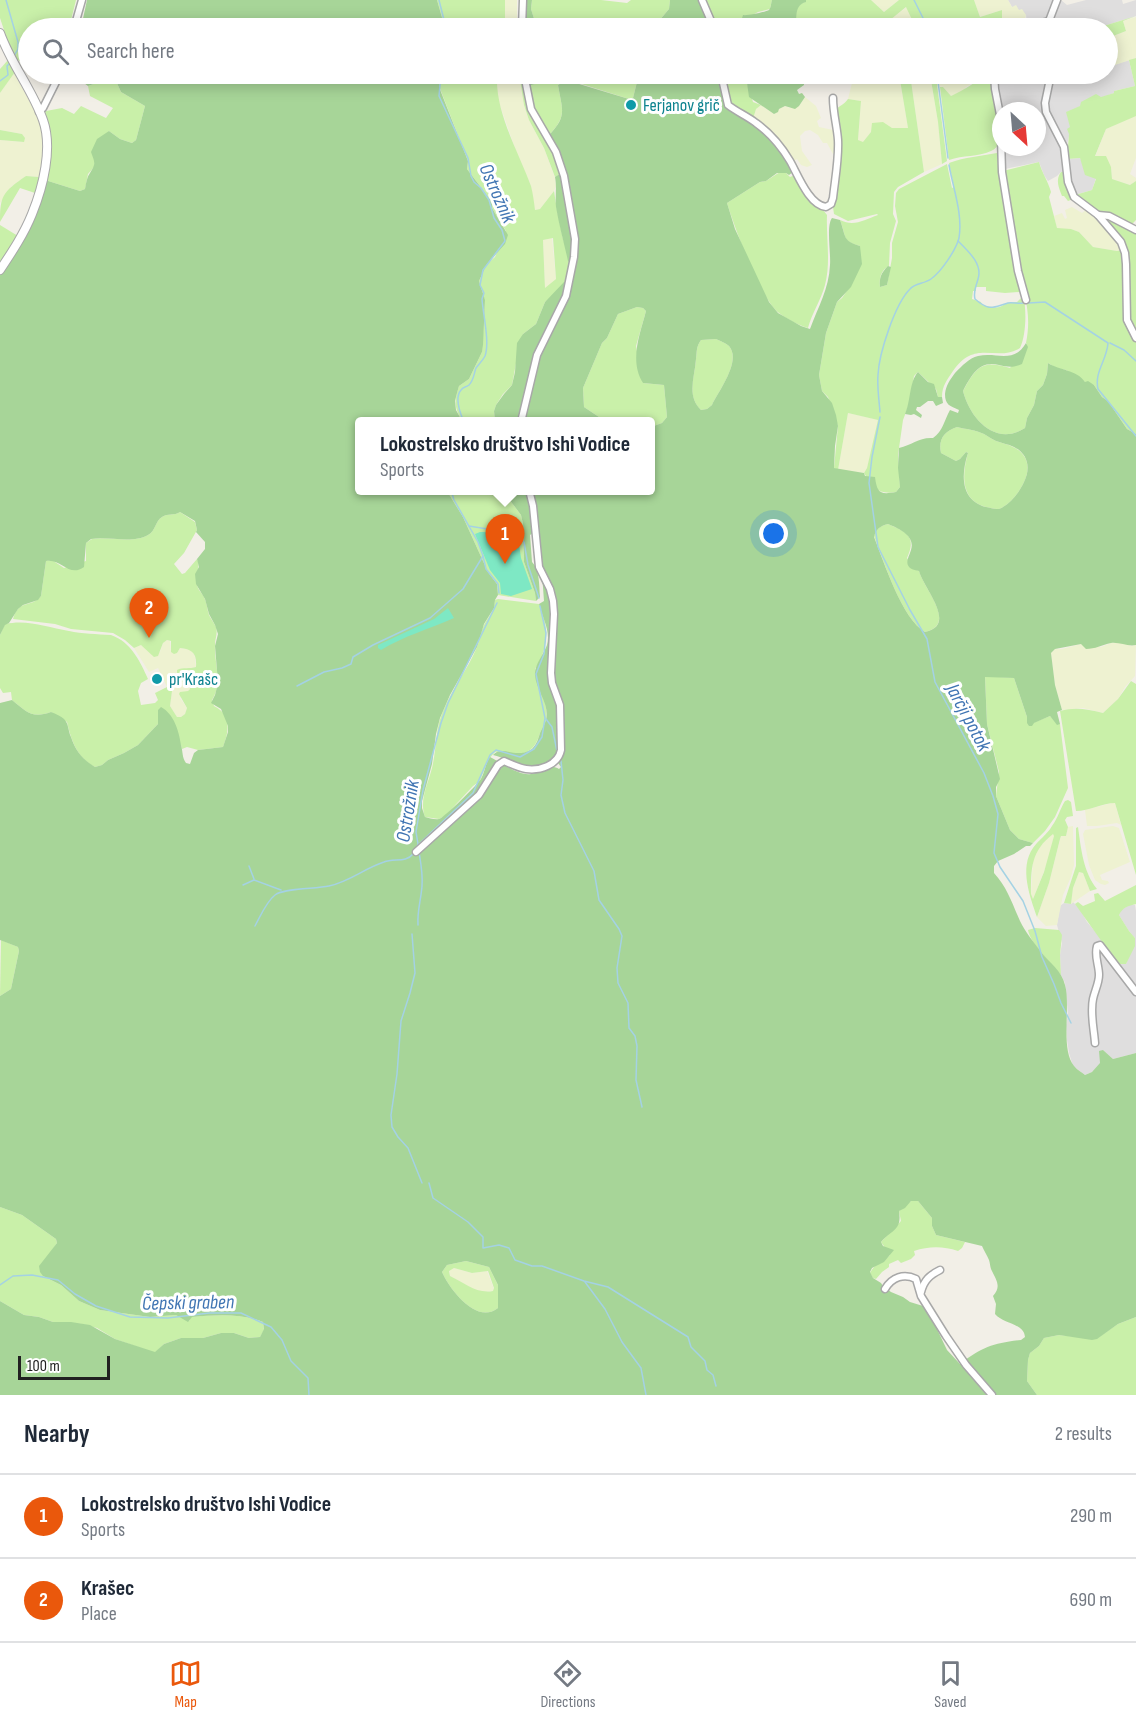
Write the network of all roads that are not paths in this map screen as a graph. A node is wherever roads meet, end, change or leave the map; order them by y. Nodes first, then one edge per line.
1 (82, 0) edge
2 (523, 0) edge
3 (702, 0) edge
4 (1058, 0) edge
5 (77, 18) edge
6 (522, 18) edge
7 (710, 18) edge
8 (1050, 18) edge
9 (0, 33) edge
10 (18, 72) edge
11 (24, 84) edge
12 (55, 84) edge
13 (526, 84) edge
14 (723, 84) edge
15 (995, 84) edge
16 (1049, 84) edge
17 (833, 98) dead end
18 (998, 102) edge
19 (39, 112) junction
20 (1002, 156) edge
21 (1098, 216) junction
22 (1136, 230) edge
23 (0, 270) edge
24 (1026, 300) dead end
25 (1136, 338) edge
26 (522, 417) edge
27 (530, 495) edge
28 (416, 852) dead end
29 (1136, 992) edge
30 (1095, 1043) dead end
31 (940, 1270) dead end
32 (885, 1289) dead end
33 (921, 1296) junction
34 (992, 1395) edge

1 - 5 street
2 - 6 street
3 - 7 street
4 - 8 street
9 - 10 street
11 - 19 street
12 - 19 street
13 - 26 street
14 - 17 street
15 - 18 street
16 - 21 street
19 - 23 street
20 - 24 street
21 - 22 street
21 - 25 street
27 - 28 street
29 - 30 street
31 - 33 street
32 - 33 street
33 - 34 street

